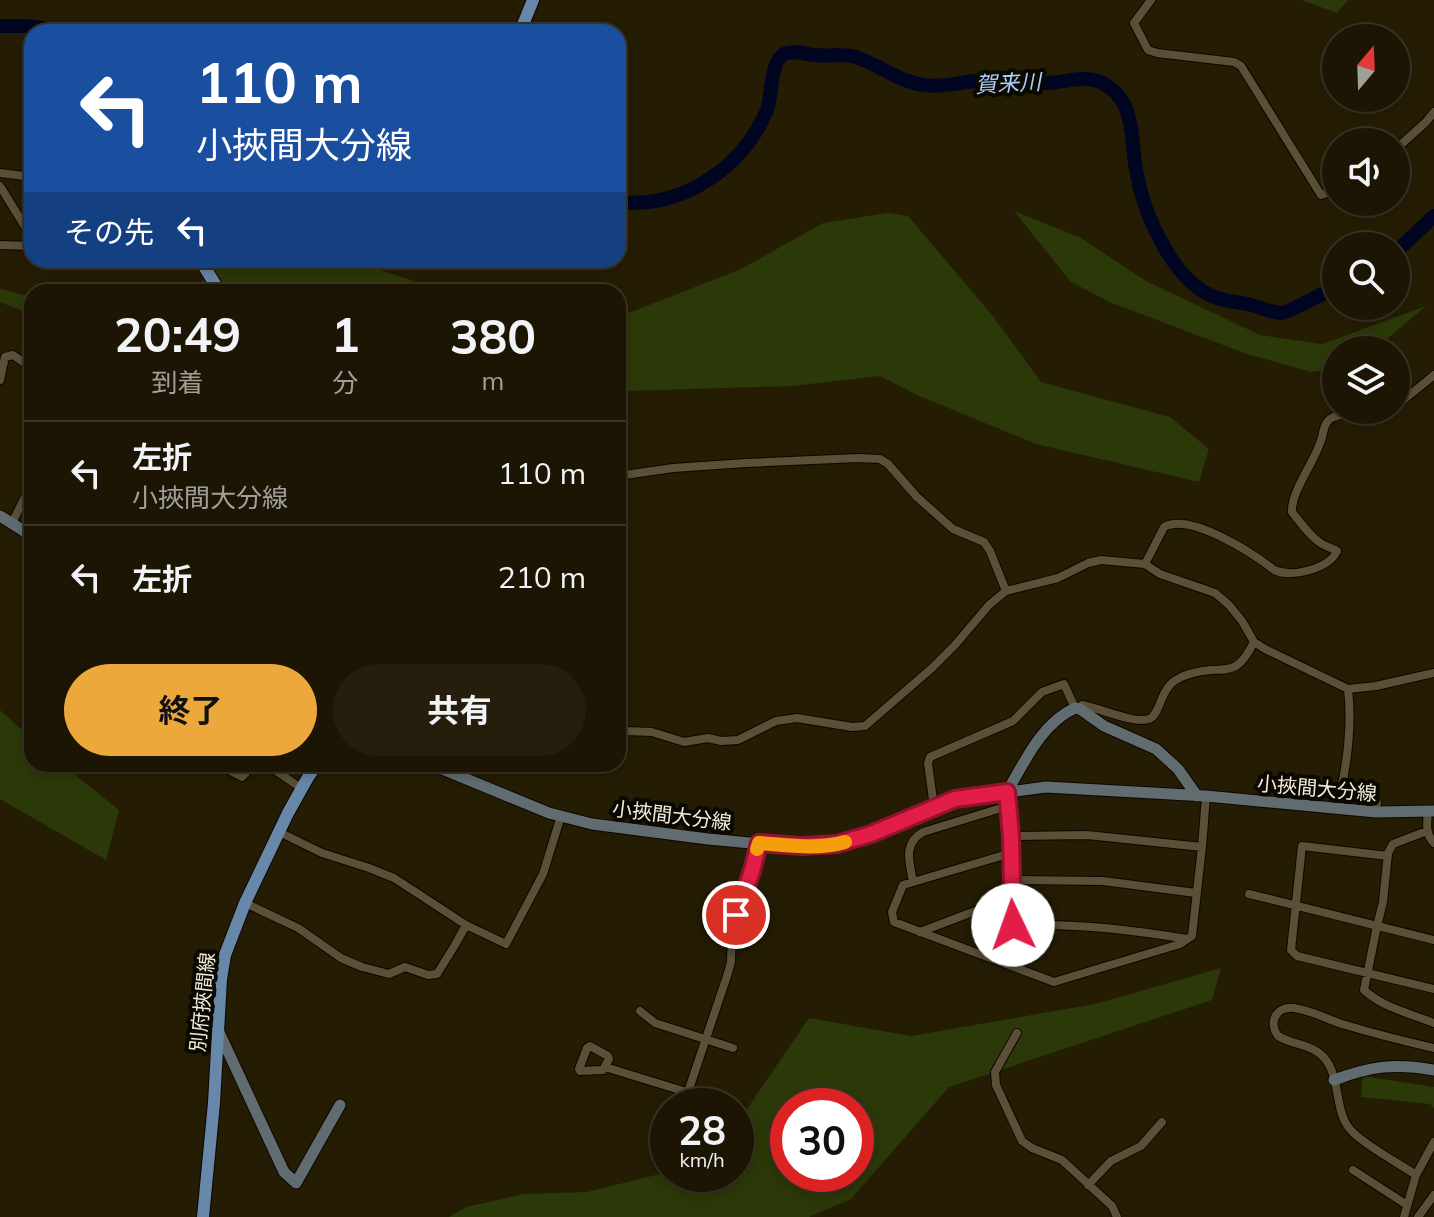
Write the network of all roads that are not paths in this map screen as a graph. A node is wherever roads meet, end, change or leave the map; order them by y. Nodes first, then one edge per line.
1 (533, 0) edge
2 (1151, 0) edge
3 (523, 24) edge
4 (1434, 112) edge
5 (1410, 136) edge
6 (0, 173) edge
7 (24, 176) edge
8 (0, 186) edge
9 (1322, 195) edge
10 (24, 226) edge
11 (0, 245) edge
12 (24, 246) edge
13 (24, 363) edge
14 (1434, 375) edge
15 (0, 380) edge
16 (1410, 395) edge
17 (1325, 424) edge
18 (626, 475) edge
19 (24, 499) edge
20 (0, 516) edge
21 (12, 523) junction
22 (24, 531) edge
23 (1145, 564) junction
24 (1006, 591) junction
25 (1254, 642) junction
26 (1434, 673) edge
27 (1348, 689) junction
28 (1078, 708) junction
29 (626, 731) edge
30 (278, 772) edge
31 (312, 772) edge
32 (449, 772) edge
33 (301, 788) junction
34 (1007, 792) junction
35 (1201, 796) junction
36 (1008, 806) junction
37 (934, 807) junction
38 (1431, 811) edge
39 (1376, 812) junction
40 (561, 816) junction
41 (1427, 831) junction
42 (279, 832) junction
43 (1011, 836) junction
44 (759, 843) junction
45 (1434, 843) edge
46 (1202, 847) junction
47 (1011, 853) junction
48 (1388, 856) junction
49 (1011, 880) junction
50 (913, 882) junction
51 (1196, 893) junction
52 (1249, 894) dead end
53 (1012, 897) junction
54 (245, 903) junction
55 (1295, 906) junction
56 (466, 925) junction
57 (1013, 925) junction
58 (1377, 926) junction
59 (920, 932) junction
60 (1188, 939) junction
61 (1434, 940) edge
62 (1012, 966) junction
63 (1366, 973) junction
64 (1434, 989) edge
65 (640, 1011) dead end
66 (1434, 1023) edge
67 (218, 1030) junction
68 (1017, 1033) dead end
69 (706, 1038) junction
70 (733, 1048) dead end
71 (1434, 1048) edge
72 (605, 1067) dead end
73 (1434, 1070) edge
74 (1334, 1080) junction
75 (675, 1088) edge
76 (689, 1088) edge
77 (340, 1105) dead end
78 (1162, 1122) dead end
79 (1434, 1142) edge
80 (1353, 1170) dead end
81 (1416, 1175) junction
82 (1088, 1185) junction
83 (1434, 1195) edge
84 (1407, 1205) junction
85 (203, 1217) edge
86 (1117, 1217) edge
87 (1404, 1217) edge
88 (1418, 1217) edge

1 - 3 main road
2 - 9 street
4 - 5 street
6 - 7 street
8 - 10 street
11 - 12 street
13 - 15 street
14 - 16 street
17 - 23 street
18 - 24 street
19 - 21 street
20 - 21 main road
21 - 22 main road
23 - 24 street
23 - 25 street
24 - 29 street
25 - 27 street
25 - 28 street
26 - 27 street
27 - 39 street
28 - 34 main road
28 - 35 main road
28 - 37 street
30 - 33 street
31 - 33 main road, 別府挾間線
32 - 40 main road, 小挾間大分線
33 - 42 main road, 別府挾間線
34 - 35 main road, 小挾間大分線
34 - 36 street
34 - 37 main road, 小挾間大分線
35 - 39 main road, 小挾間大分線
35 - 46 street
36 - 43 street
36 - 50 street
37 - 44 main road, 小挾間大分線
38 - 39 main road, 小挾間大分線
38 - 41 street
40 - 44 main road, 小挾間大分線
40 - 56 street
41 - 45 street
41 - 48 street
42 - 54 main road, 別府挾間線
42 - 56 street
43 - 46 street
43 - 47 street
44 - 69 street
46 - 51 street
47 - 49 street
47 - 50 street
48 - 55 street
48 - 58 street
49 - 51 street
49 - 53 street
50 - 59 street
51 - 60 street
52 - 55 street
53 - 57 street
53 - 59 street
54 - 56 street
54 - 67 main road, 別府挾間線
55 - 58 street
55 - 63 street
57 - 60 street
57 - 62 street
58 - 61 street
58 - 63 street
59 - 62 street
60 - 62 street
63 - 64 street
63 - 66 street
65 - 69 street
67 - 77 main road
67 - 85 main road, 別府挾間線
68 - 82 street
69 - 70 street
69 - 76 street
71 - 74 street
72 - 75 street
73 - 74 main road
74 - 81 street
78 - 82 street
79 - 81 street
80 - 84 street
81 - 84 street
82 - 86 street
83 - 88 street
84 - 87 street

